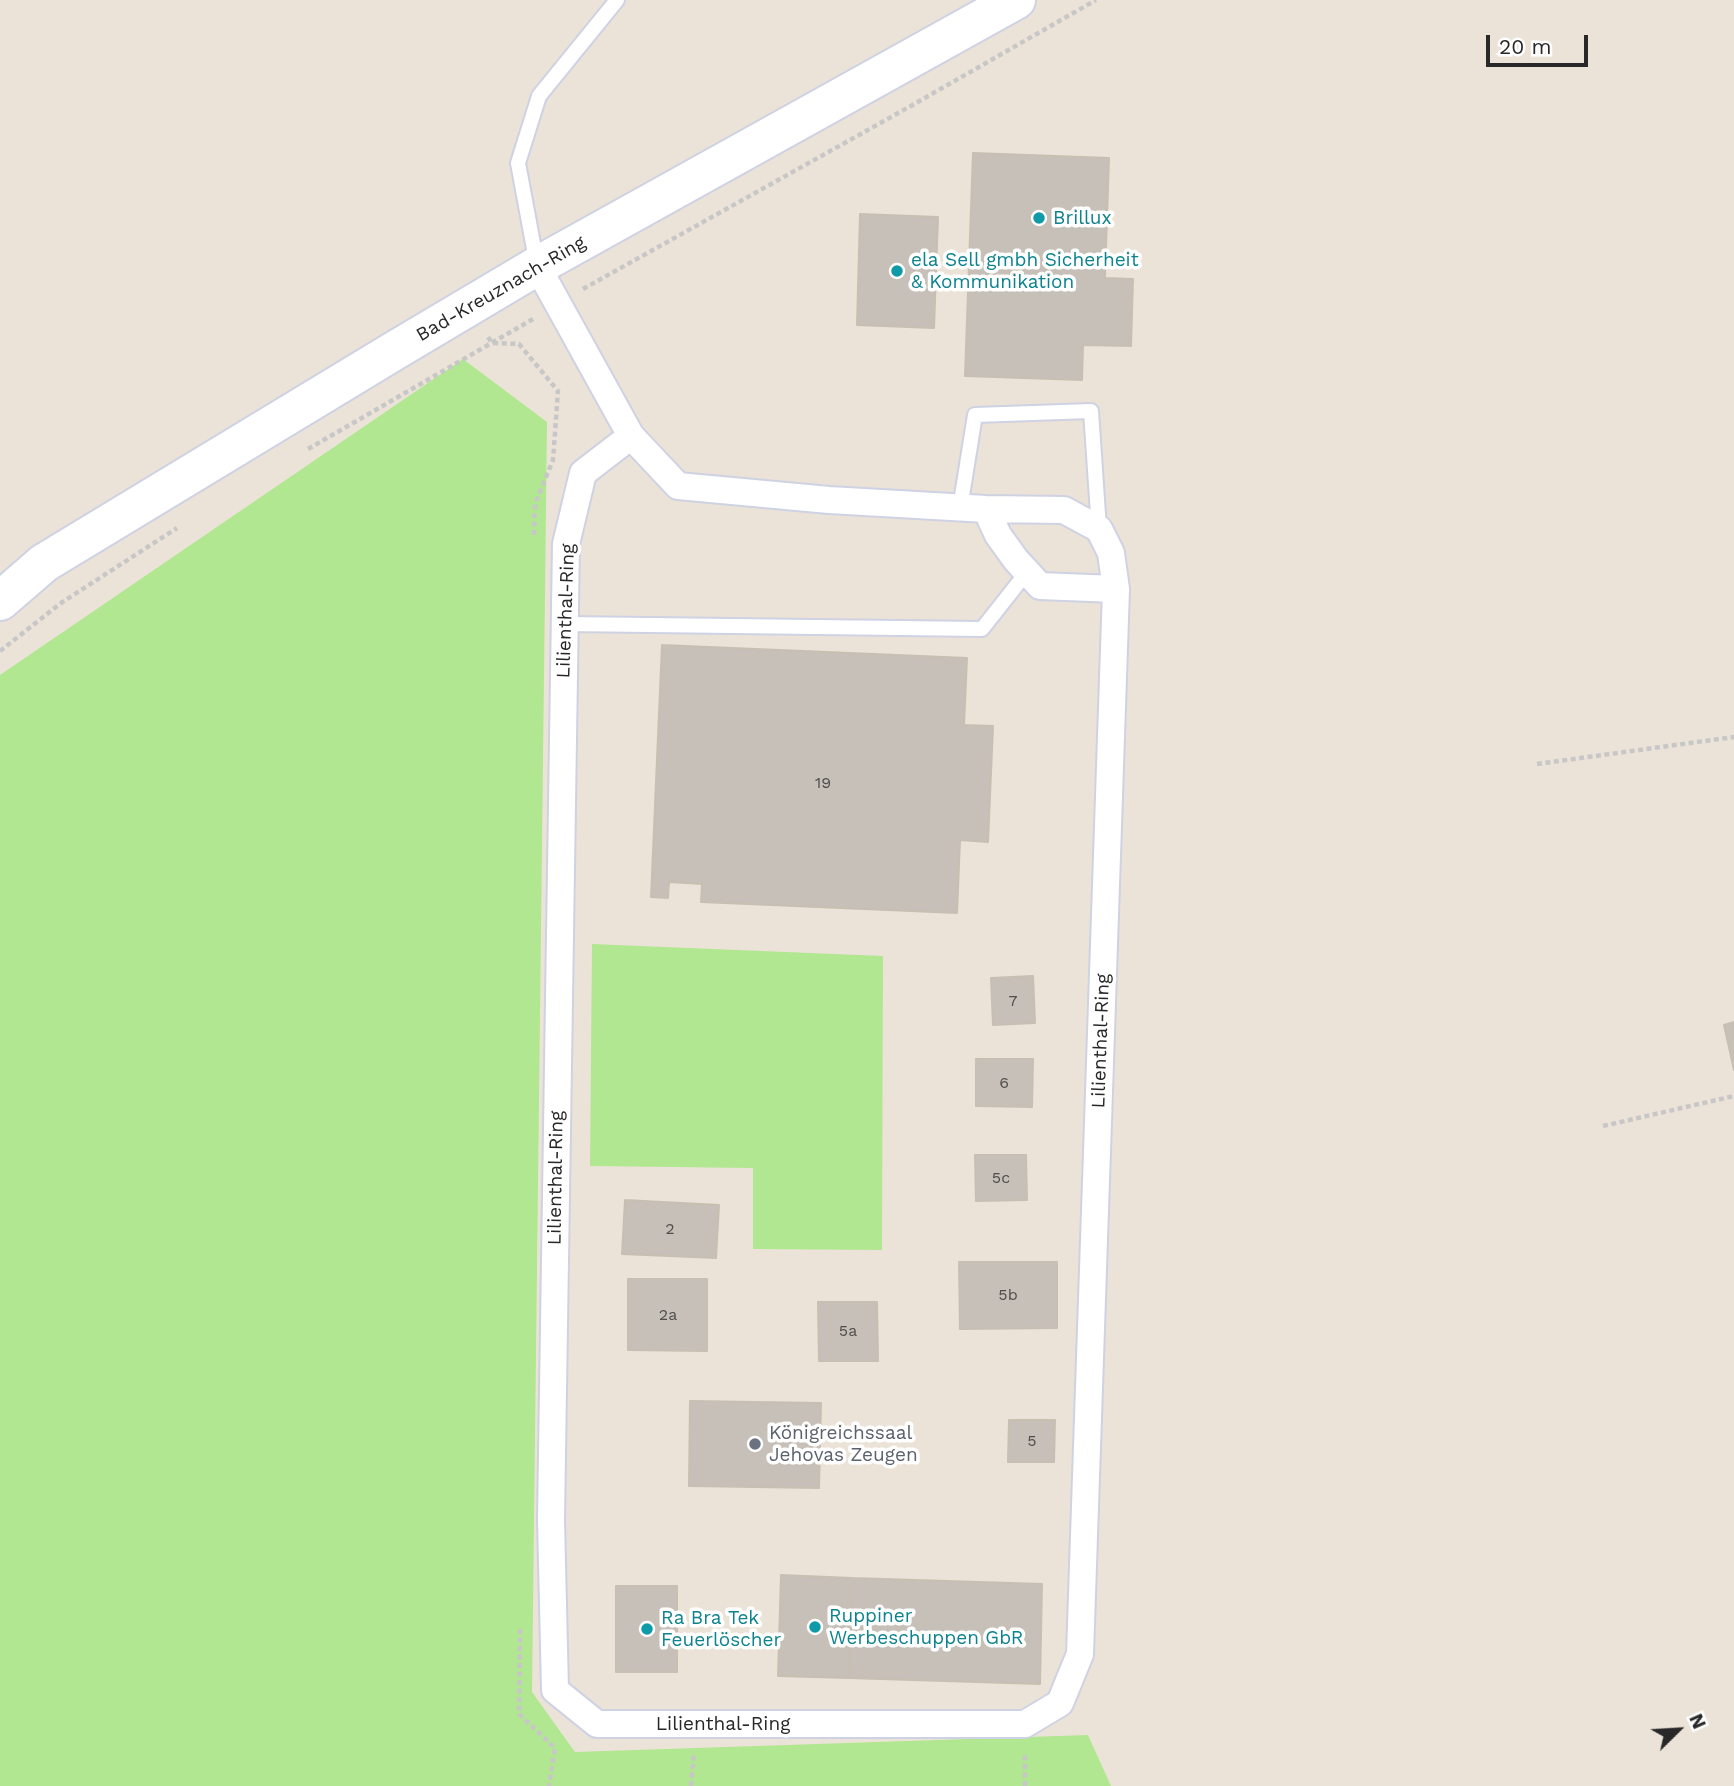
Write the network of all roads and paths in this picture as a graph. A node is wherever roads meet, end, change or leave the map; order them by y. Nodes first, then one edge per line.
1 (617, 0) edge
2 (1016, 0) edge
3 (537, 266) junction
4 (632, 436) junction
5 (973, 508) junction
6 (1099, 529) junction
7 (1027, 572) junction
8 (1116, 589) junction
9 (0, 601) edge
10 (565, 624) junction
11 (1734, 737) edge
12 (1537, 764) dead end
13 (1734, 1096) edge
14 (1603, 1126) dead end

1 - 3 lane
2 - 3 main road, Bad-Kreuznach-Ring
3 - 4 street
3 - 9 main road, Bad-Kreuznach-Ring
4 - 5 street
4 - 10 street, Lilienthal-Ring
5 - 6 street
5 - 6 lane
5 - 7 street
6 - 8 street, Lilienthal-Ring
7 - 8 street
7 - 10 lane
8 - 10 street, Lilienthal-Ring
11 - 12 path
13 - 14 path

